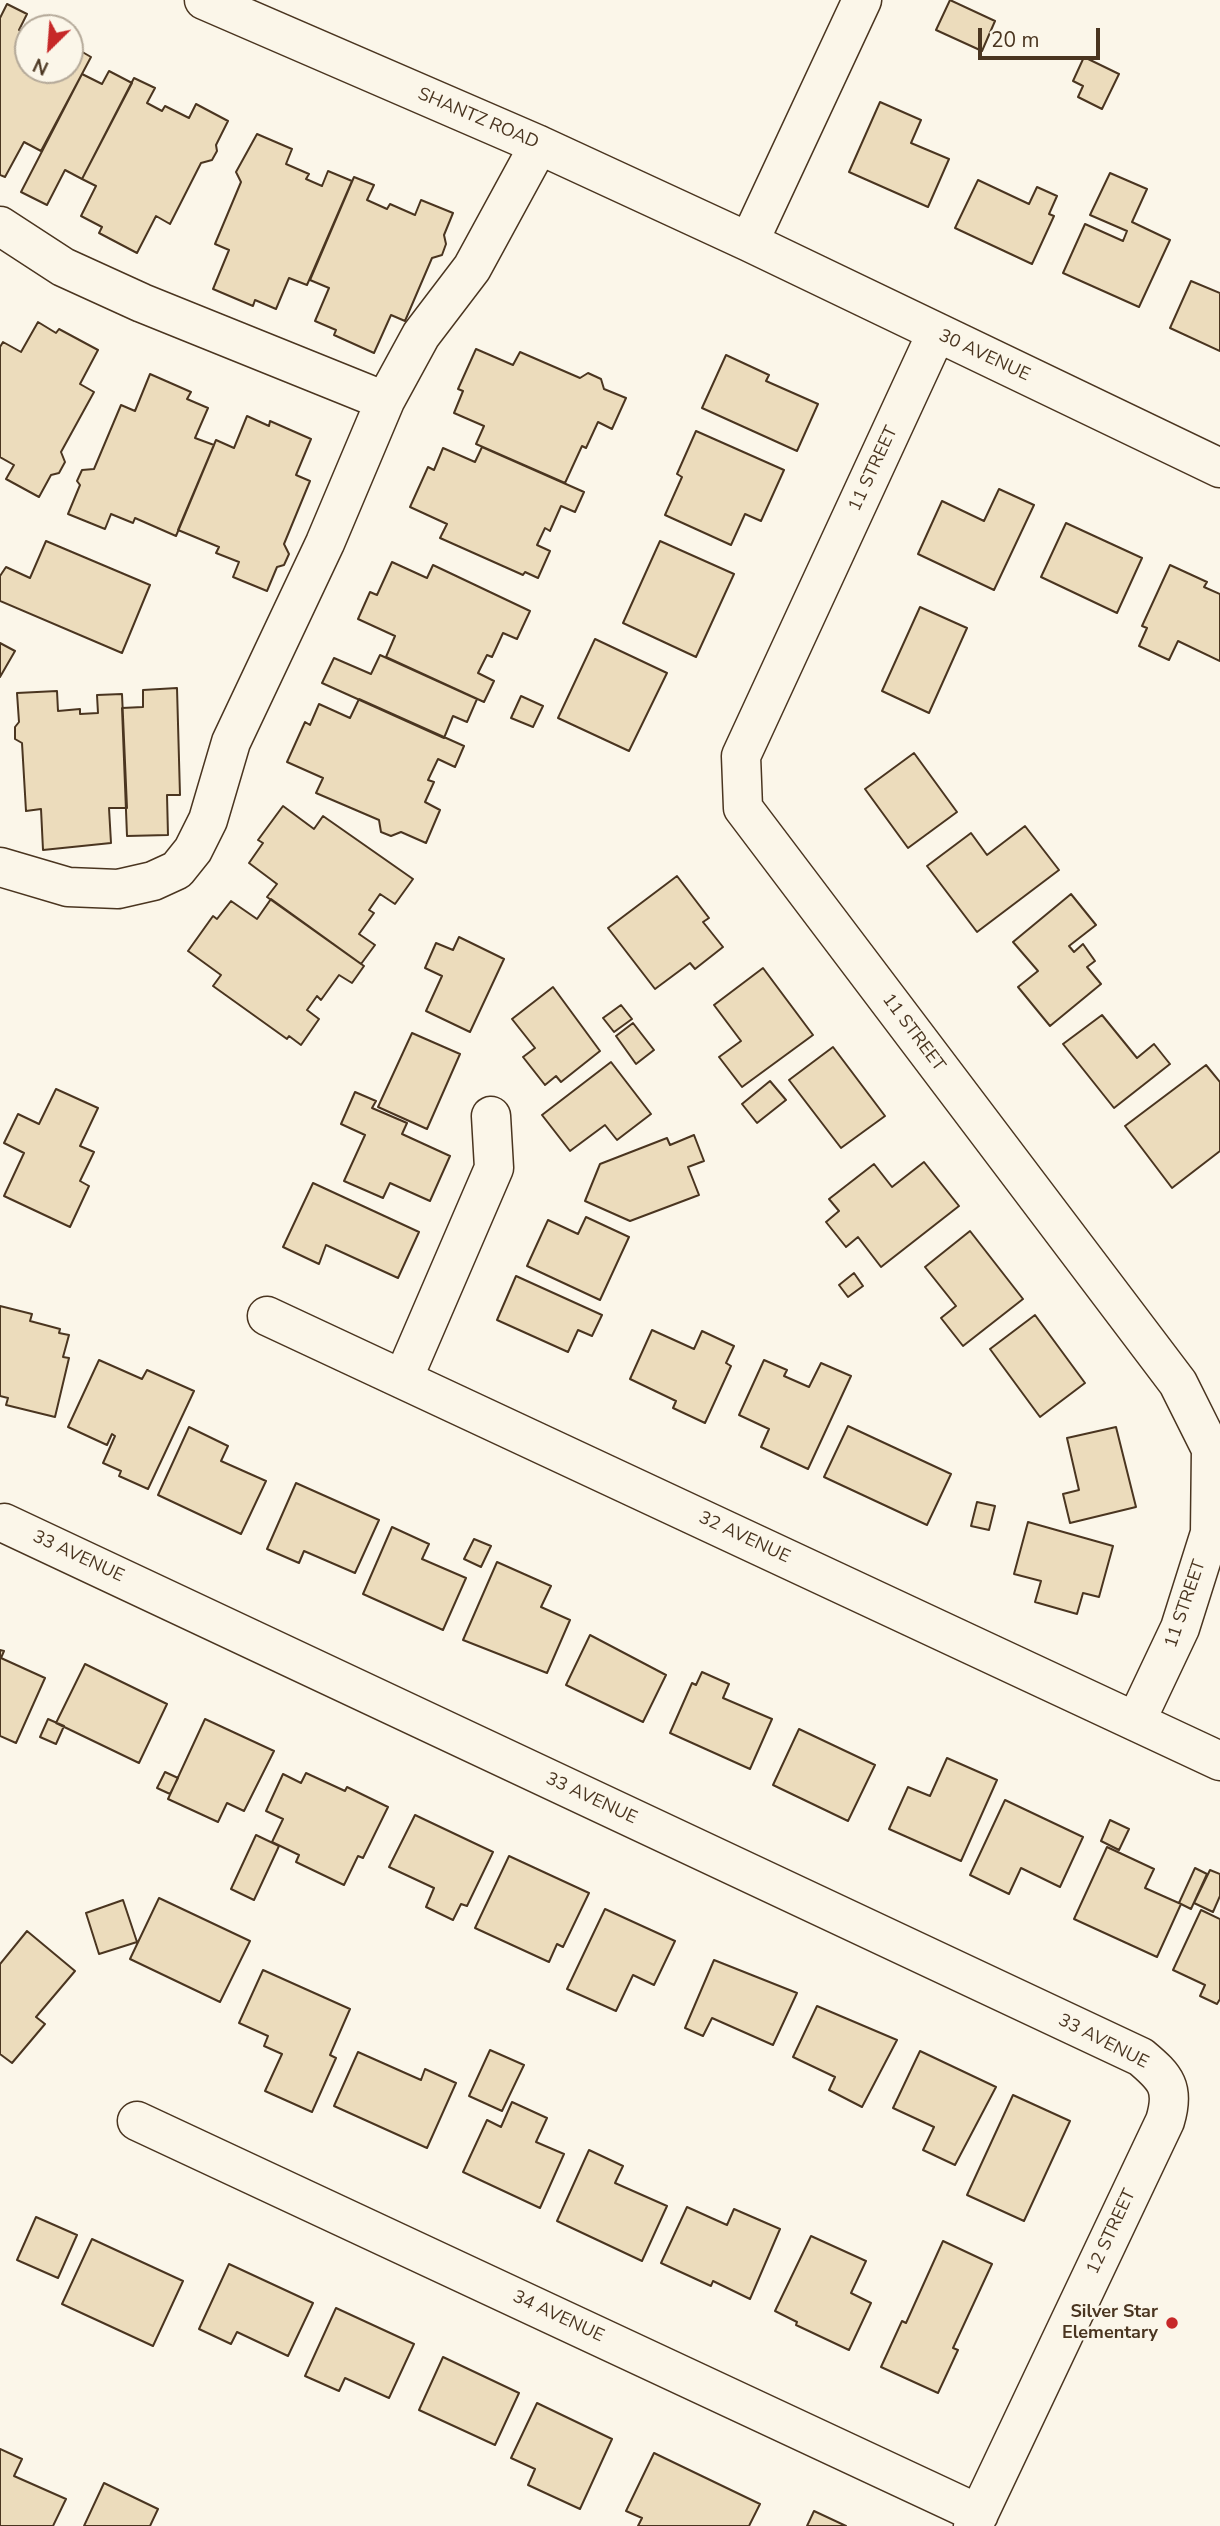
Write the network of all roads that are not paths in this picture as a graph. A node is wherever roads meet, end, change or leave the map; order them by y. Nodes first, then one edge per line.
1 (204, 0) edge
2 (862, 0) edge
3 (539, 145) junction
4 (0, 226) edge
5 (749, 242) junction
6 (936, 334) junction
7 (385, 401) junction
8 (1220, 468) edge
9 (0, 867) edge
10 (491, 1116) dead end
11 (267, 1316) dead end
12 (403, 1379) junction
13 (4, 1523) dead end
14 (1136, 1721) junction
15 (1220, 1761) edge
16 (1168, 2087) joint
17 (137, 2121) dead end
18 (976, 2520) edge

1 - 3 street, SHANTZ ROAD
2 - 5 street
3 - 5 street, SHANTZ ROAD
3 - 7 street
4 - 7 street
5 - 6 street, 30 AVENUE
6 - 8 street, 30 AVENUE
6 - 14 street, 11 STREET
7 - 9 street
10 - 12 street
11 - 12 street, 32 AVENUE
12 - 14 street, 32 AVENUE
13 - 16 street, 33 AVENUE
14 - 15 street, 32 AVENUE
16 - 18 street, 12 STREET
17 - 18 street, 34 AVENUE

